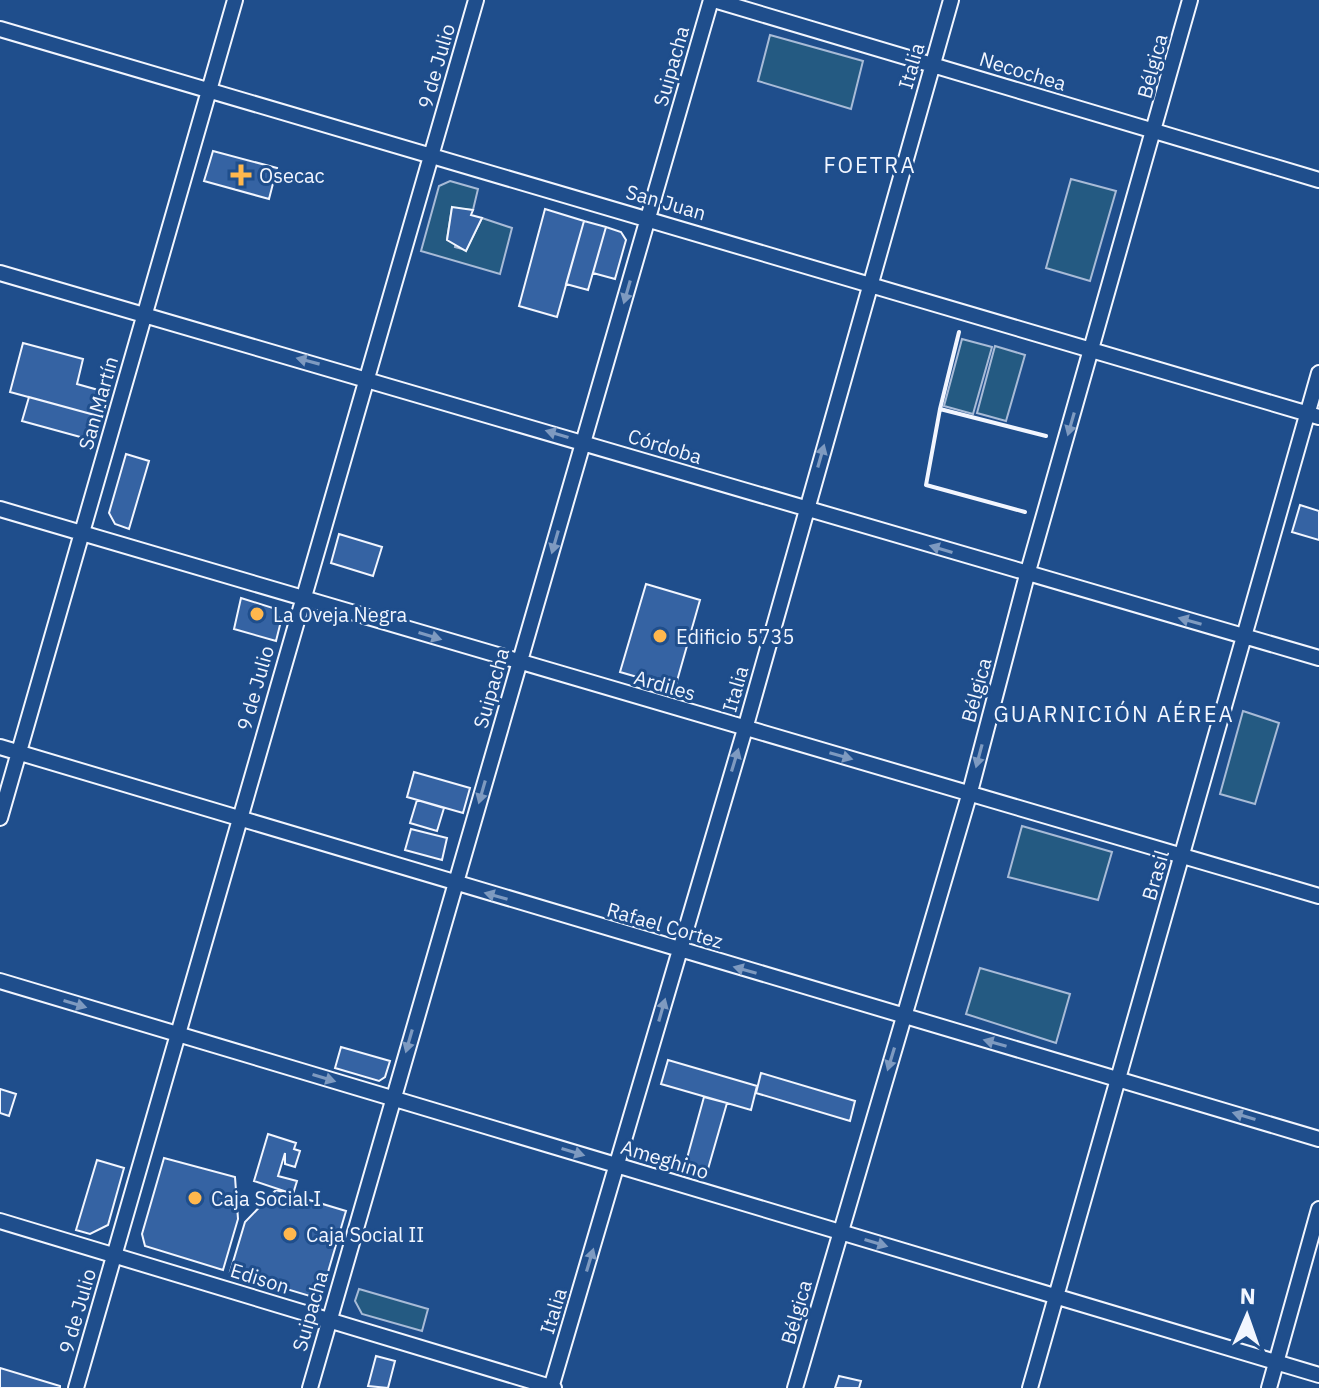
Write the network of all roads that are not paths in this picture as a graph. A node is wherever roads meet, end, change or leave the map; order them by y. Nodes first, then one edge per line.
1 (235, 0) edge
2 (476, 0) edge
3 (713, 0) edge
4 (951, 0) edge
5 (1190, 0) edge
6 (0, 29) edge
7 (933, 64) junction
8 (208, 91) junction
9 (1155, 132) junction
10 (430, 156) junction
11 (1319, 180) edge
12 (648, 217) junction
13 (0, 273) edge
14 (870, 284) junction
15 (144, 316) junction
16 (1092, 349) junction
17 (1319, 373) edge
18 (366, 377) junction
19 (1313, 415) edge
20 (584, 442) junction
21 (0, 509) edge
22 (806, 509) junction
23 (82, 533) junction
24 (1027, 575) junction
25 (301, 598) junction
26 (1242, 635) junction
27 (1319, 658) edge
28 (520, 663) junction
29 (745, 729) junction
30 (0, 747) edge
31 (18, 753) junction
32 (970, 792) junction
33 (0, 818) edge
34 (237, 820) junction
35 (1181, 856) junction
36 (455, 884) junction
37 (1319, 896) edge
38 (678, 950) junction
39 (0, 981) edge
40 (904, 1017) junction
41 (176, 1034) junction
42 (1116, 1077) junction
43 (393, 1099) junction
44 (1319, 1139) edge
45 (618, 1166) junction
46 (1319, 1209) edge
47 (0, 1221) edge
48 (840, 1232) junction
49 (114, 1254) junction
50 (1054, 1296) junction
51 (328, 1320) junction
52 (1276, 1363) junction
53 (1319, 1375) edge
54 (76, 1388) edge
55 (310, 1388) edge
56 (552, 1388) edge
57 (795, 1388) edge
58 (1030, 1388) edge
59 (1269, 1388) edge

1 - 8 street, San Martín
2 - 10 street, 9 de Julio
3 - 7 street, Necochea
3 - 12 street, Suipacha
4 - 7 street, Italia
5 - 9 street, Bélgica
6 - 8 street, San Juan
7 - 9 street, Necochea
7 - 14 street, Italia
8 - 10 street, San Juan
8 - 15 street, San Martín
9 - 11 street, Necochea
9 - 16 street, Bélgica
10 - 12 street, San Juan
10 - 18 street, 9 de Julio
12 - 14 street, San Juan
12 -> 20 street, Suipacha
13 - 15 street, Córdoba
14 - 16 street, San Juan
22 -> 14 street, Italia
18 -> 15 street, Córdoba
15 - 23 street, San Martín
16 - 19 street, San Juan
16 -> 24 street, Bélgica
17 - 19 street, Brasil
20 -> 18 street, Córdoba
18 - 25 street, 9 de Julio
19 - 26 street, Brasil
20 - 22 street, Córdoba
20 -> 28 street, Suipacha
21 - 23 street, Ardiles
24 -> 22 street, Córdoba
22 - 29 street, Italia
23 - 25 street, Ardiles
23 - 31 street, San Martín
26 -> 24 street, Córdoba
24 -> 32 street, Bélgica
25 -> 28 street, Ardiles
25 - 34 street, 9 de Julio
26 - 27 street, Córdoba
26 - 35 street, Brasil
28 - 29 street, Ardiles
28 -> 36 street, Suipacha
29 -> 32 street, Ardiles
38 -> 29 street, Italia
30 - 31 street, Rafael Cortez
31 - 33 street, San Martín
31 - 34 street, Rafael Cortez
32 - 35 street, Ardiles
32 - 40 street, Bélgica
34 - 36 street, Rafael Cortez
34 - 41 street, 9 de Julio
35 - 37 street, Ardiles
35 - 42 street, Brasil
38 -> 36 street, Rafael Cortez
36 -> 43 street, Suipacha
40 -> 38 street, Rafael Cortez
45 -> 38 street, Italia
39 -> 41 street, Ameghino
42 -> 40 street, Rafael Cortez
40 -> 48 street, Bélgica
41 -> 43 street, Ameghino
41 - 49 street, 9 de Julio
44 -> 42 street, Rafael Cortez
42 - 50 street, Brasil
43 -> 45 street, Ameghino
43 - 51 street, Suipacha
45 - 48 street, Ameghino
56 -> 45 street, Italia
46 - 52 street
47 - 49 street, Edison
48 -> 50 street, Ameghino
48 - 57 street, Bélgica
49 - 51 street, Edison
49 - 54 street, 9 de Julio
50 - 52 street, Ameghino
50 - 58 street, Brasil
51 - 55 street, Suipacha
51 - 56 street, Edison
52 - 53 street, Ameghino
52 - 59 street

